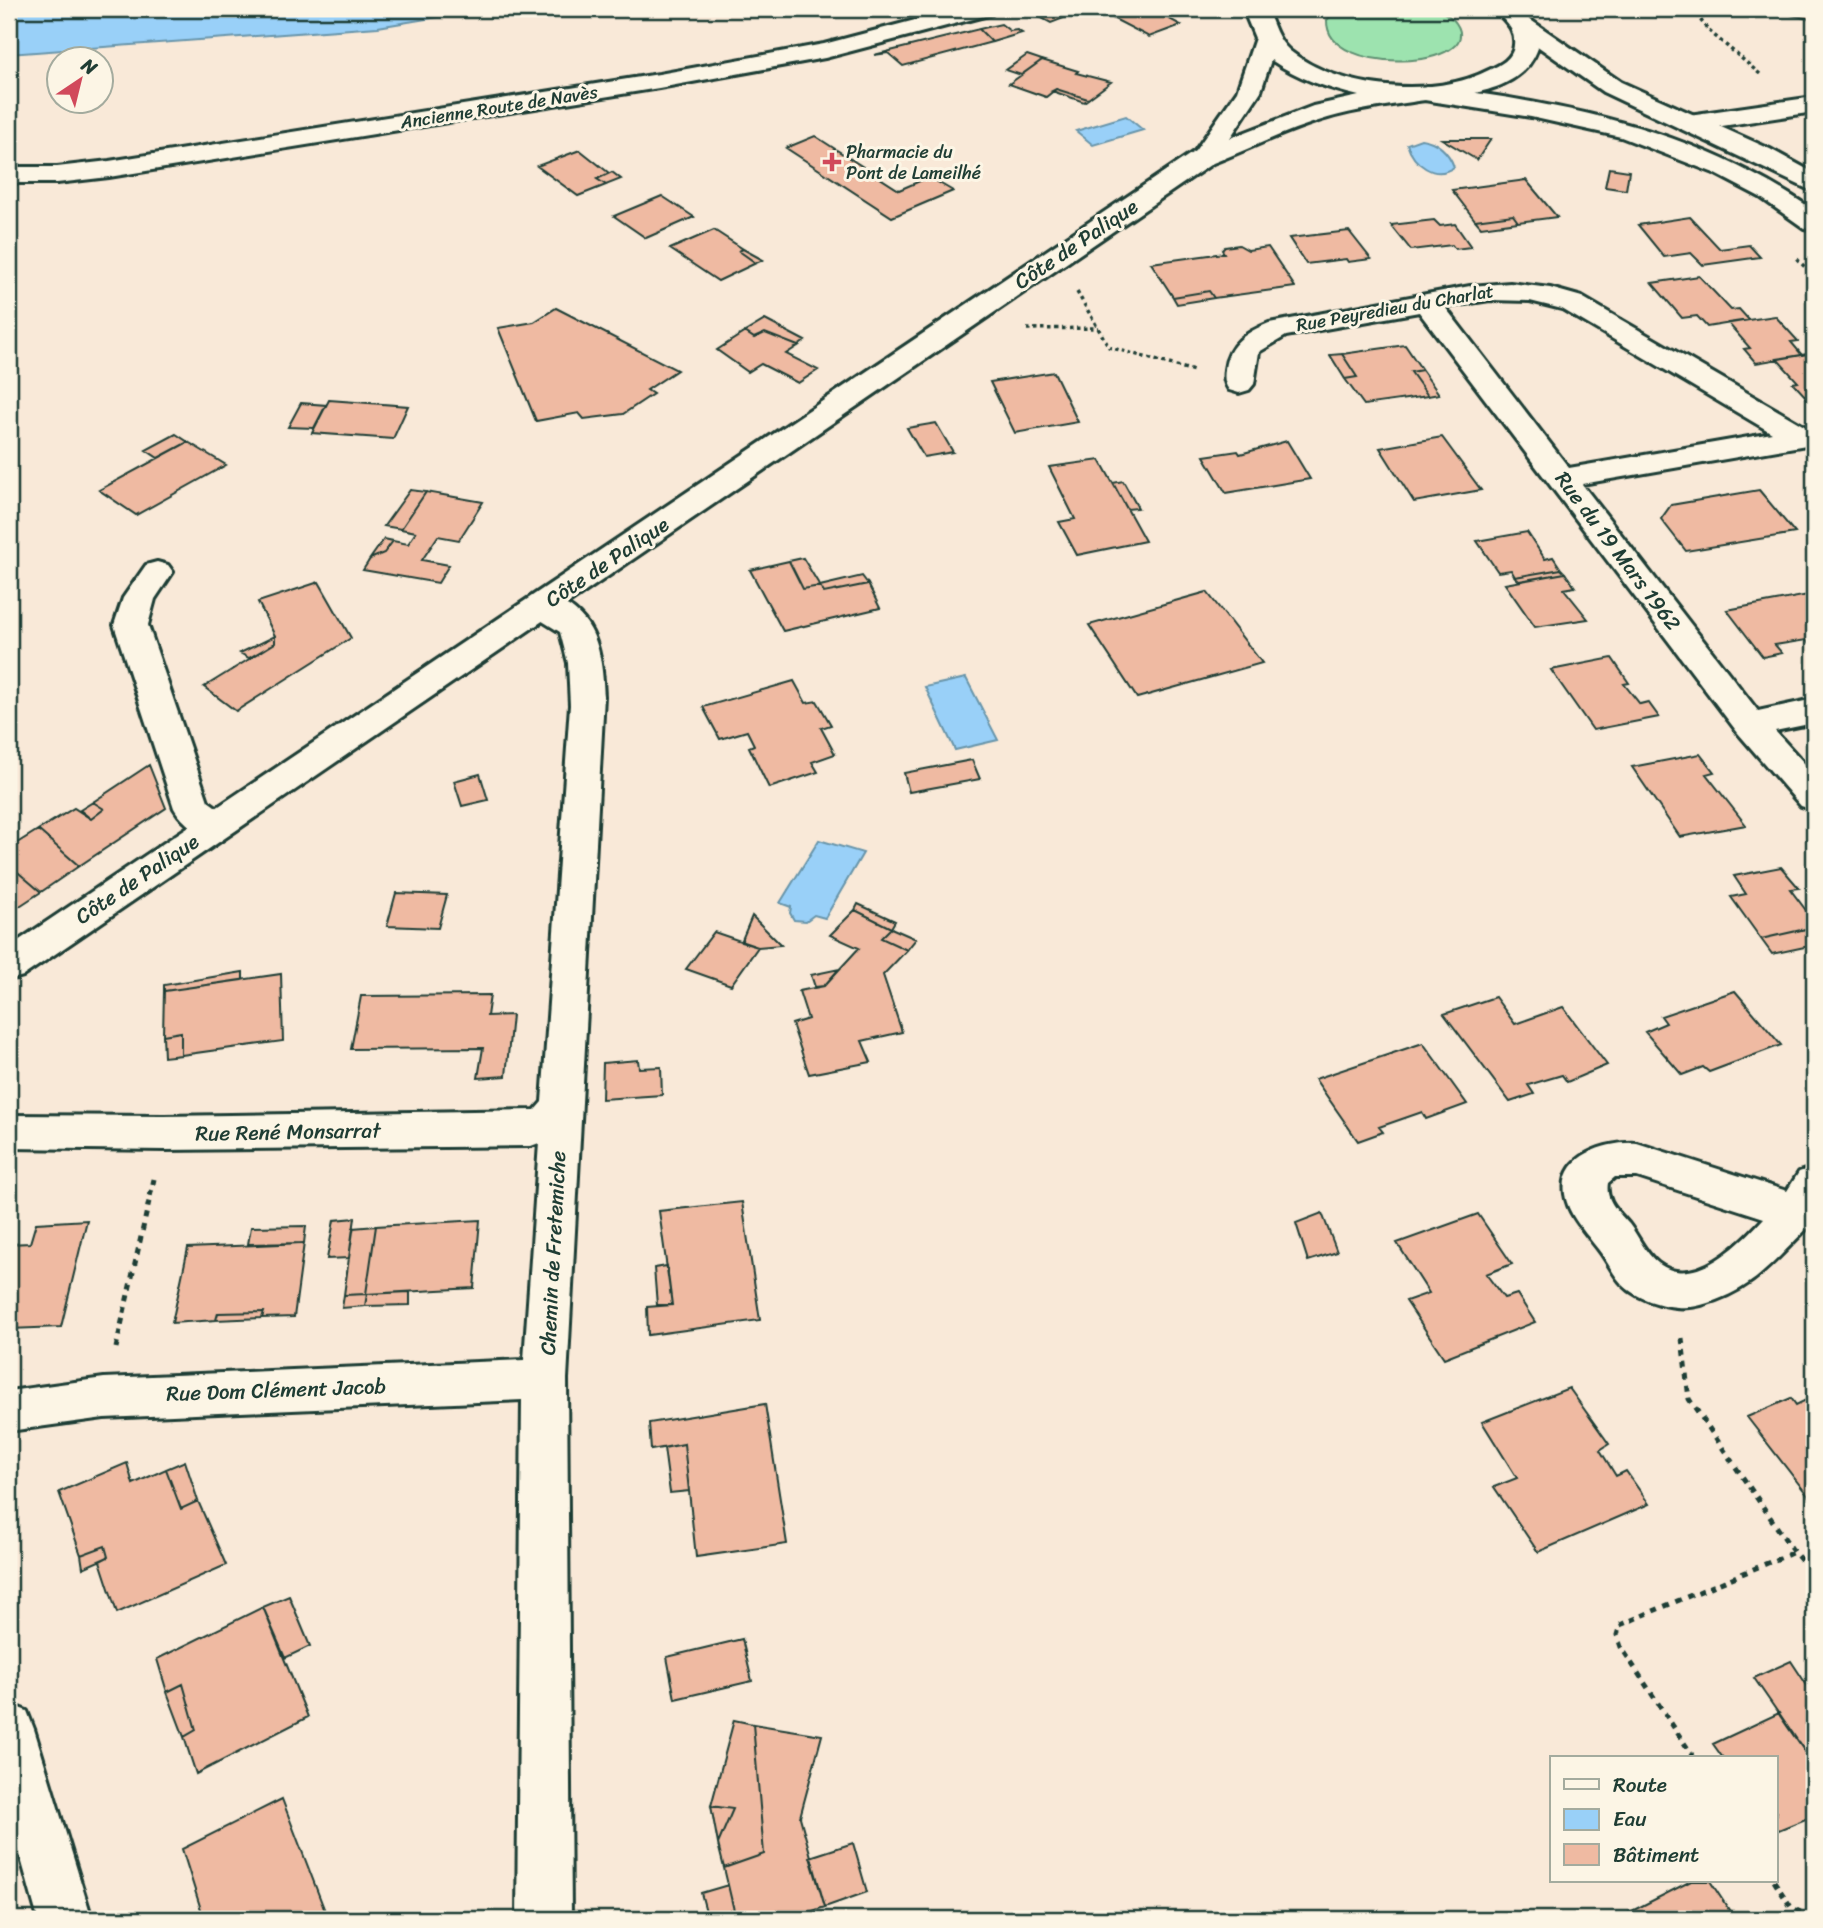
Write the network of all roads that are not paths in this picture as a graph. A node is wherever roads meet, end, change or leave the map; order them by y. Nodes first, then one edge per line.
1 (984, 9) edge
2 (1516, 15) edge
3 (1262, 21) edge
4 (1420, 94) junction
5 (1814, 104) edge
6 (1689, 123) junction
7 (1204, 157) junction
8 (9, 175) edge
9 (1814, 184) edge
10 (1814, 222) edge
11 (1426, 302) junction
12 (1239, 384) road end
13 (1808, 435) edge
14 (1563, 478) junction
15 (157, 572) dead end
16 (557, 615) junction
17 (1814, 711) edge
18 (1750, 725) junction
19 (1814, 797) edge
20 (216, 825) junction
21 (9, 967) edge
22 (561, 1110) junction
23 (9, 1131) edge
24 (1806, 1198) edge
25 (545, 1379) junction
26 (9, 1411) edge
27 (9, 1729) edge
28 (65, 1919) edge
29 (544, 1919) edge

1 - 8 street, Ancienne Route de Navès
2 - 4 street
2 - 6 street
3 - 4 street
3 - 7 street, Côte de Palique
4 - 7 street, Côte de Palique
4 - 10 street
5 - 6 street
6 - 9 street
7 - 16 street, Côte de Palique
11 - 12 street, Rue Peyredieu du Charlat
11 - 13 street, Rue Peyredieu du Charlat
11 - 14 street, Rue du 19 Mars 1962
13 - 14 street, Rue Peyredieu du Charlat
14 - 18 street, Rue du 19 Mars 1962
15 - 20 street
16 - 20 street, Côte de Palique
16 - 22 street, Chemin de Fretemiche
17 - 18 street
18 - 19 street, Rue du 19 Mars 1962
20 - 21 street, Côte de Palique
22 - 23 street, Rue René Monsarrat
22 - 25 street, Chemin de Fretemiche
24 - 24 street
25 - 26 street, Rue Dom Clément Jacob
25 - 29 street, Chemin de Fretemiche
27 - 28 street

